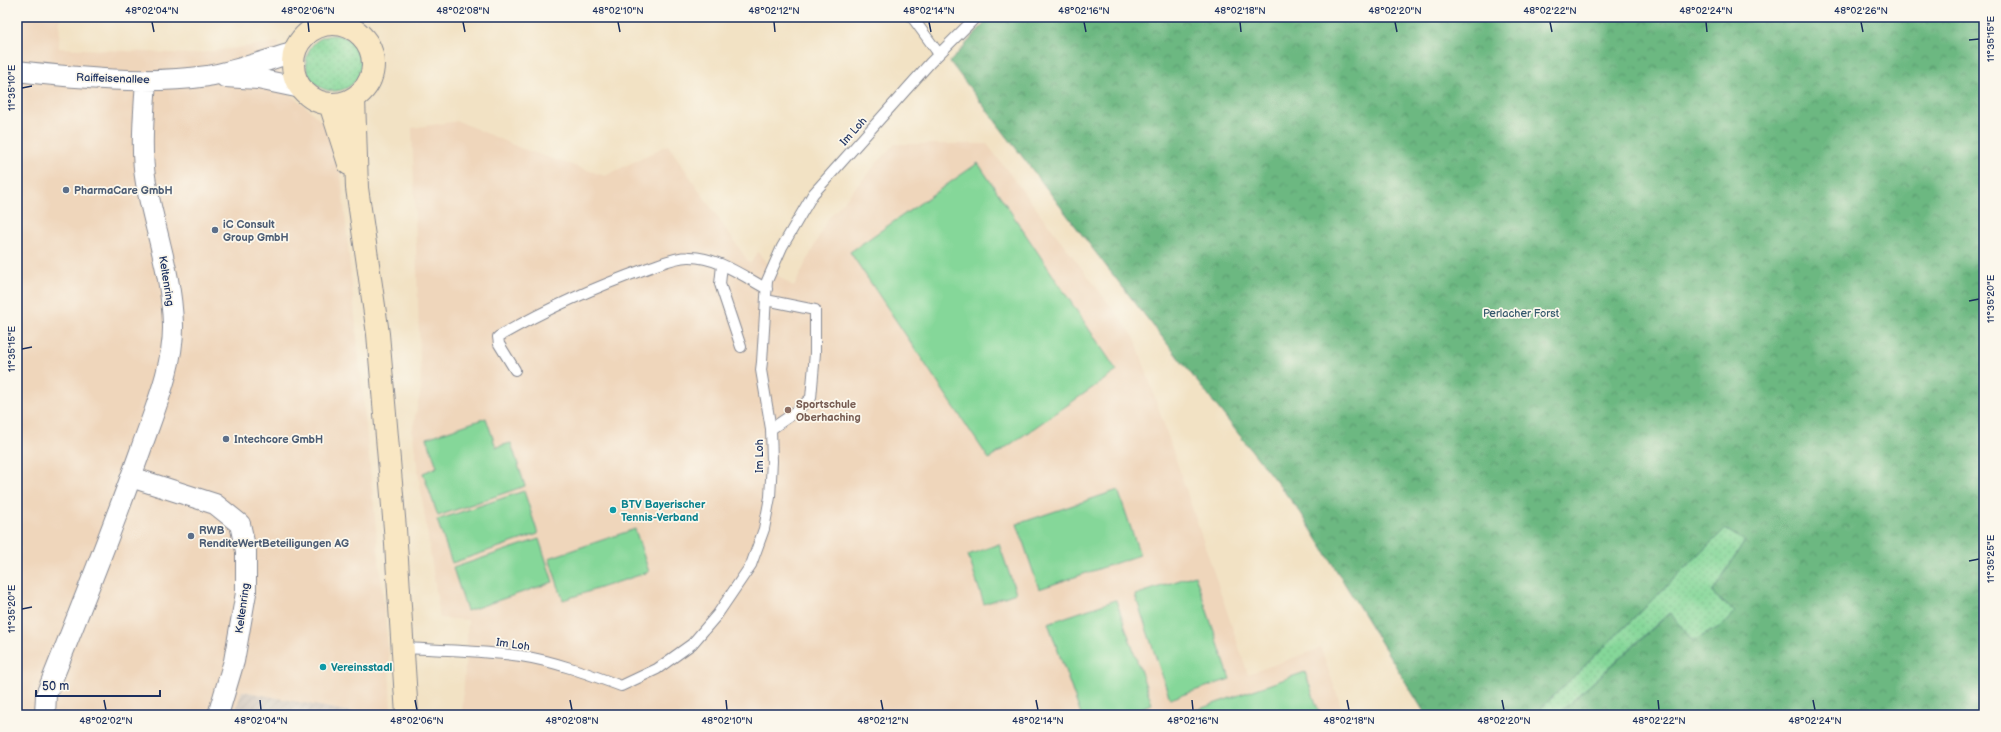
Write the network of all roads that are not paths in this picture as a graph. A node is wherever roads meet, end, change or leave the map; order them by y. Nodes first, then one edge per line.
1 (912, 17) edge
2 (976, 17) edge
3 (318, 22) edge
4 (349, 22) edge
5 (295, 52) junction
6 (939, 54) junction
7 (17, 71) edge
8 (209, 76) junction
9 (146, 80) junction
10 (301, 88) junction
11 (354, 98) junction
12 (330, 104) junction
13 (357, 188) junction
14 (722, 265) junction
15 (767, 289) junction
16 (766, 300) junction
17 (741, 347) dead end
18 (515, 370) dead end
19 (771, 429) junction
20 (131, 477) junction
21 (404, 648) junction
22 (45, 715) edge
23 (218, 715) edge
24 (407, 715) edge

1 - 6 lane
2 - 6 lane, Im Loh
3 - 4 main road
3 - 5 main road
4 - 11 main road
5 - 8 street, Raiffeisenallee
5 - 10 main road
6 - 15 lane, Im Loh
7 - 9 street, Raiffeisenallee
8 - 9 street, Raiffeisenallee
8 - 10 street, Raiffeisenallee
9 - 20 street, Keltenring
10 - 12 main road
11 - 12 main road
11 - 13 main road
12 - 13 main road
13 - 21 main road
14 - 15 lane
14 - 17 lane
14 - 18 lane
15 - 16 lane, Im Loh
16 - 19 lane, Im Loh
16 - 19 lane
19 - 21 lane, Im Loh
20 - 22 street, Keltenring
20 - 23 street, Keltenring
21 - 24 main road

